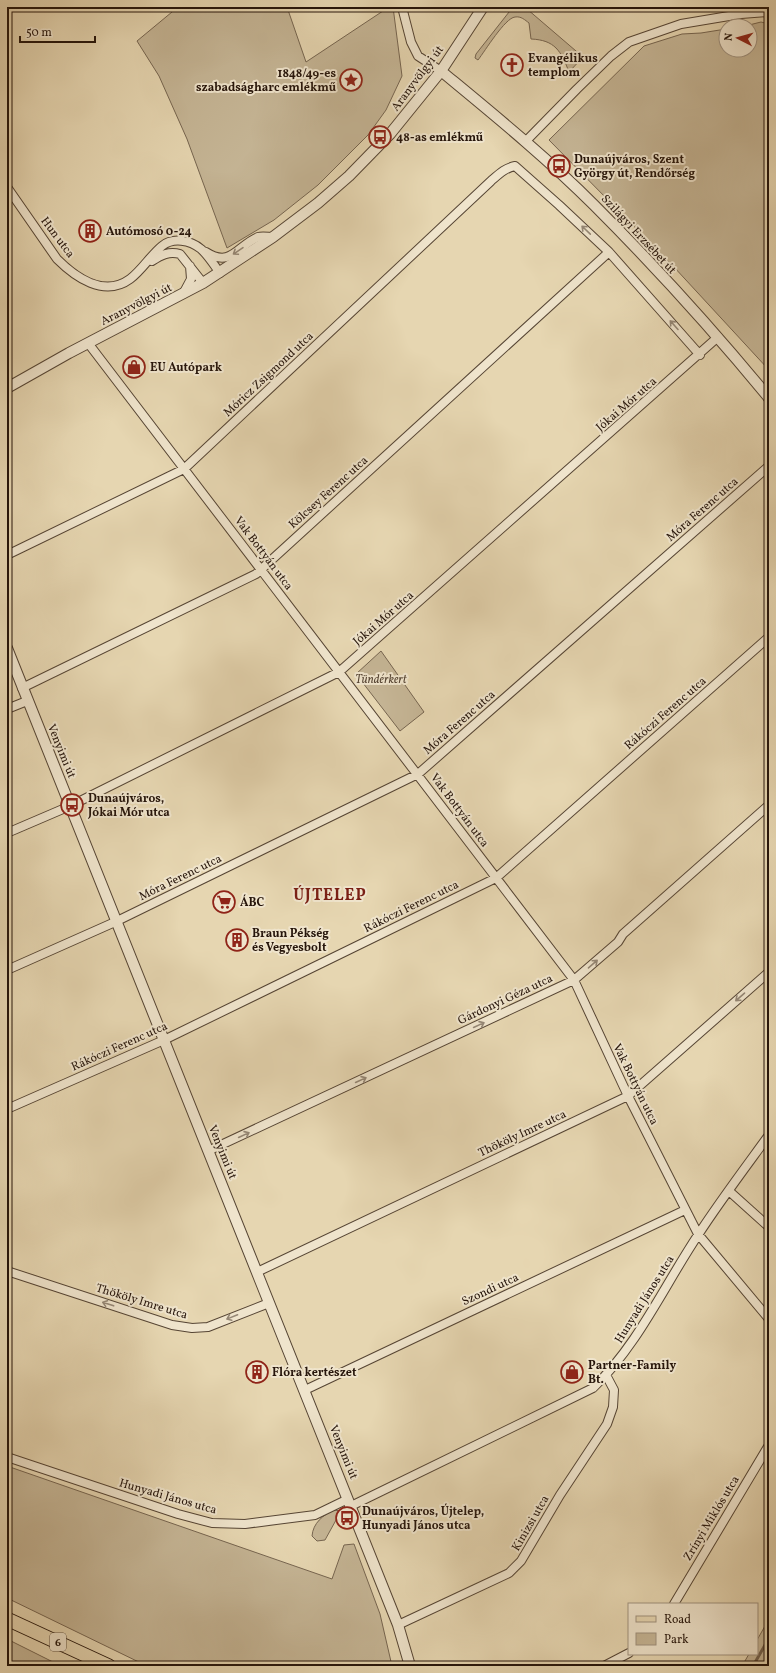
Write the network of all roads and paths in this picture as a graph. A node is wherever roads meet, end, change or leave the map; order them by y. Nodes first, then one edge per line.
1 (402, 7) edge
2 (483, 7) edge
3 (769, 12) edge
4 (441, 71) junction
5 (525, 142) junction
6 (7, 187) edge
7 (273, 236) junction
8 (201, 249) junction
9 (609, 252) junction
10 (190, 265) junction
11 (144, 266) junction
12 (220, 273) junction
13 (203, 283) junction
14 (181, 295) junction
15 (718, 337) junction
16 (88, 343) junction
17 (700, 355) junction
18 (7, 388) edge
19 (769, 398) edge
20 (769, 466) edge
21 (184, 469) junction
22 (7, 555) edge
23 (261, 569) junction
24 (769, 637) edge
25 (7, 648) edge
26 (339, 672) junction
27 (22, 688) junction
28 (28, 700) junction
29 (7, 709) edge
30 (418, 774) junction
31 (769, 805) edge
32 (70, 806) junction
33 (7, 833) edge
34 (496, 878) junction
35 (115, 922) junction
36 (7, 970) edge
37 (769, 972) edge
38 (574, 980) junction
39 (164, 1040) junction
40 (628, 1096) junction
41 (7, 1109) edge
42 (769, 1135) edge
43 (208, 1151) junction
44 (729, 1192) junction
45 (685, 1210) junction
46 (769, 1227) edge
47 (698, 1234) junction
48 (7, 1271) edge
49 (257, 1272) junction
50 (269, 1302) junction
51 (769, 1318) edge
52 (606, 1375) junction
53 (305, 1390) junction
54 (769, 1445) edge
55 (7, 1457) edge
56 (350, 1502) junction
57 (675, 1603) edge
58 (7, 1619) edge
59 (398, 1625) junction
60 (628, 1654) edge
61 (109, 1666) edge
62 (410, 1666) edge
63 (604, 1666) edge

1 - 4 street
2 - 4 street, Aranyvölgyi út
3 - 5 street
4 - 5 street, Szilágyi Erzsébet út
4 - 7 street, Aranyvölgyi út
5 - 15 street, Szilágyi Erzsébet út
6 - 11 street, Hun utca
7 -> 8 street, Aranyvölgyi út
7 - 12 street, Aranyvölgyi út
8 - 11 street, Hun utca
8 - 12 street, Hun utca
17 -> 9 street
9 -> 21 street, Móricz Zsigmond utca
9 - 23 street, Kölcsey Ferenc utca
10 - 11 street, Hun utca
10 - 13 street, Hun utca
10 - 14 street
12 - 13 street, Aranyvölgyi út
13 - 14 street, Aranyvölgyi út
14 - 16 street, Aranyvölgyi út
15 - 17 street, Jókai Mór utca
15 - 19 street, Szilágyi Erzsébet út
16 - 18 street, Aranyvölgyi út
16 - 21 street, Vak Bottyán utca
17 - 26 street, Jókai Mór utca
20 - 30 street, Móra Ferenc utca
21 - 22 street, Móricz Zsigmond utca
21 - 23 street, Vak Bottyán utca
23 - 26 street, Vak Bottyán utca
23 - 27 street, Kölcsey Ferenc utca
24 - 34 street, Rákóczi Ferenc utca
25 - 27 street, Venyimi út
26 - 30 street, Vak Bottyán utca
26 - 32 street, Jókai Mór utca
27 - 28 street, Venyimi út
28 - 29 street
28 - 32 street, Venyimi út
30 - 34 street, Vak Bottyán utca
30 - 35 street, Móra Ferenc utca
38 -> 31 street, Gárdonyi Géza utca
32 - 33 street, Jókai Mór utca
32 - 35 street, Venyimi út
34 - 38 street, Vak Bottyán utca
34 - 39 street, Rákóczi Ferenc utca
35 - 36 street, Móra Ferenc utca
35 - 39 street, Venyimi út
37 -> 40 street, Thököly Imre utca
38 - 40 street, Vak Bottyán utca
43 -> 38 street, Gárdonyi Géza utca
39 - 41 street, Rákóczi Ferenc utca
39 - 43 street, Venyimi út
40 - 45 street, Vak Bottyán utca
40 - 49 street, Thököly Imre utca
42 - 44 street, Hunyadi János utca
43 - 49 street, Venyimi út
44 - 46 street
44 - 47 street, Hunyadi János utca
45 - 47 street, Vak Bottyán utca
45 - 53 street, Szondi utca
47 - 51 street, Vak Bottyán utca
47 - 52 street, Hunyadi János utca
50 -> 48 street, Thököly Imre utca
49 - 50 street, Venyimi út
50 - 53 street, Venyimi út
52 - 56 street, Hunyadi János utca
52 - 59 street, Kinizsi utca
53 - 56 street, Venyimi út
54 - 57 street, Zrínyi Miklós utca
55 - 56 street, Hunyadi János utca
56 - 59 street, Venyimi út
58 - 61 main road, 6
59 - 62 street, Venyimi út
60 - 63 street

